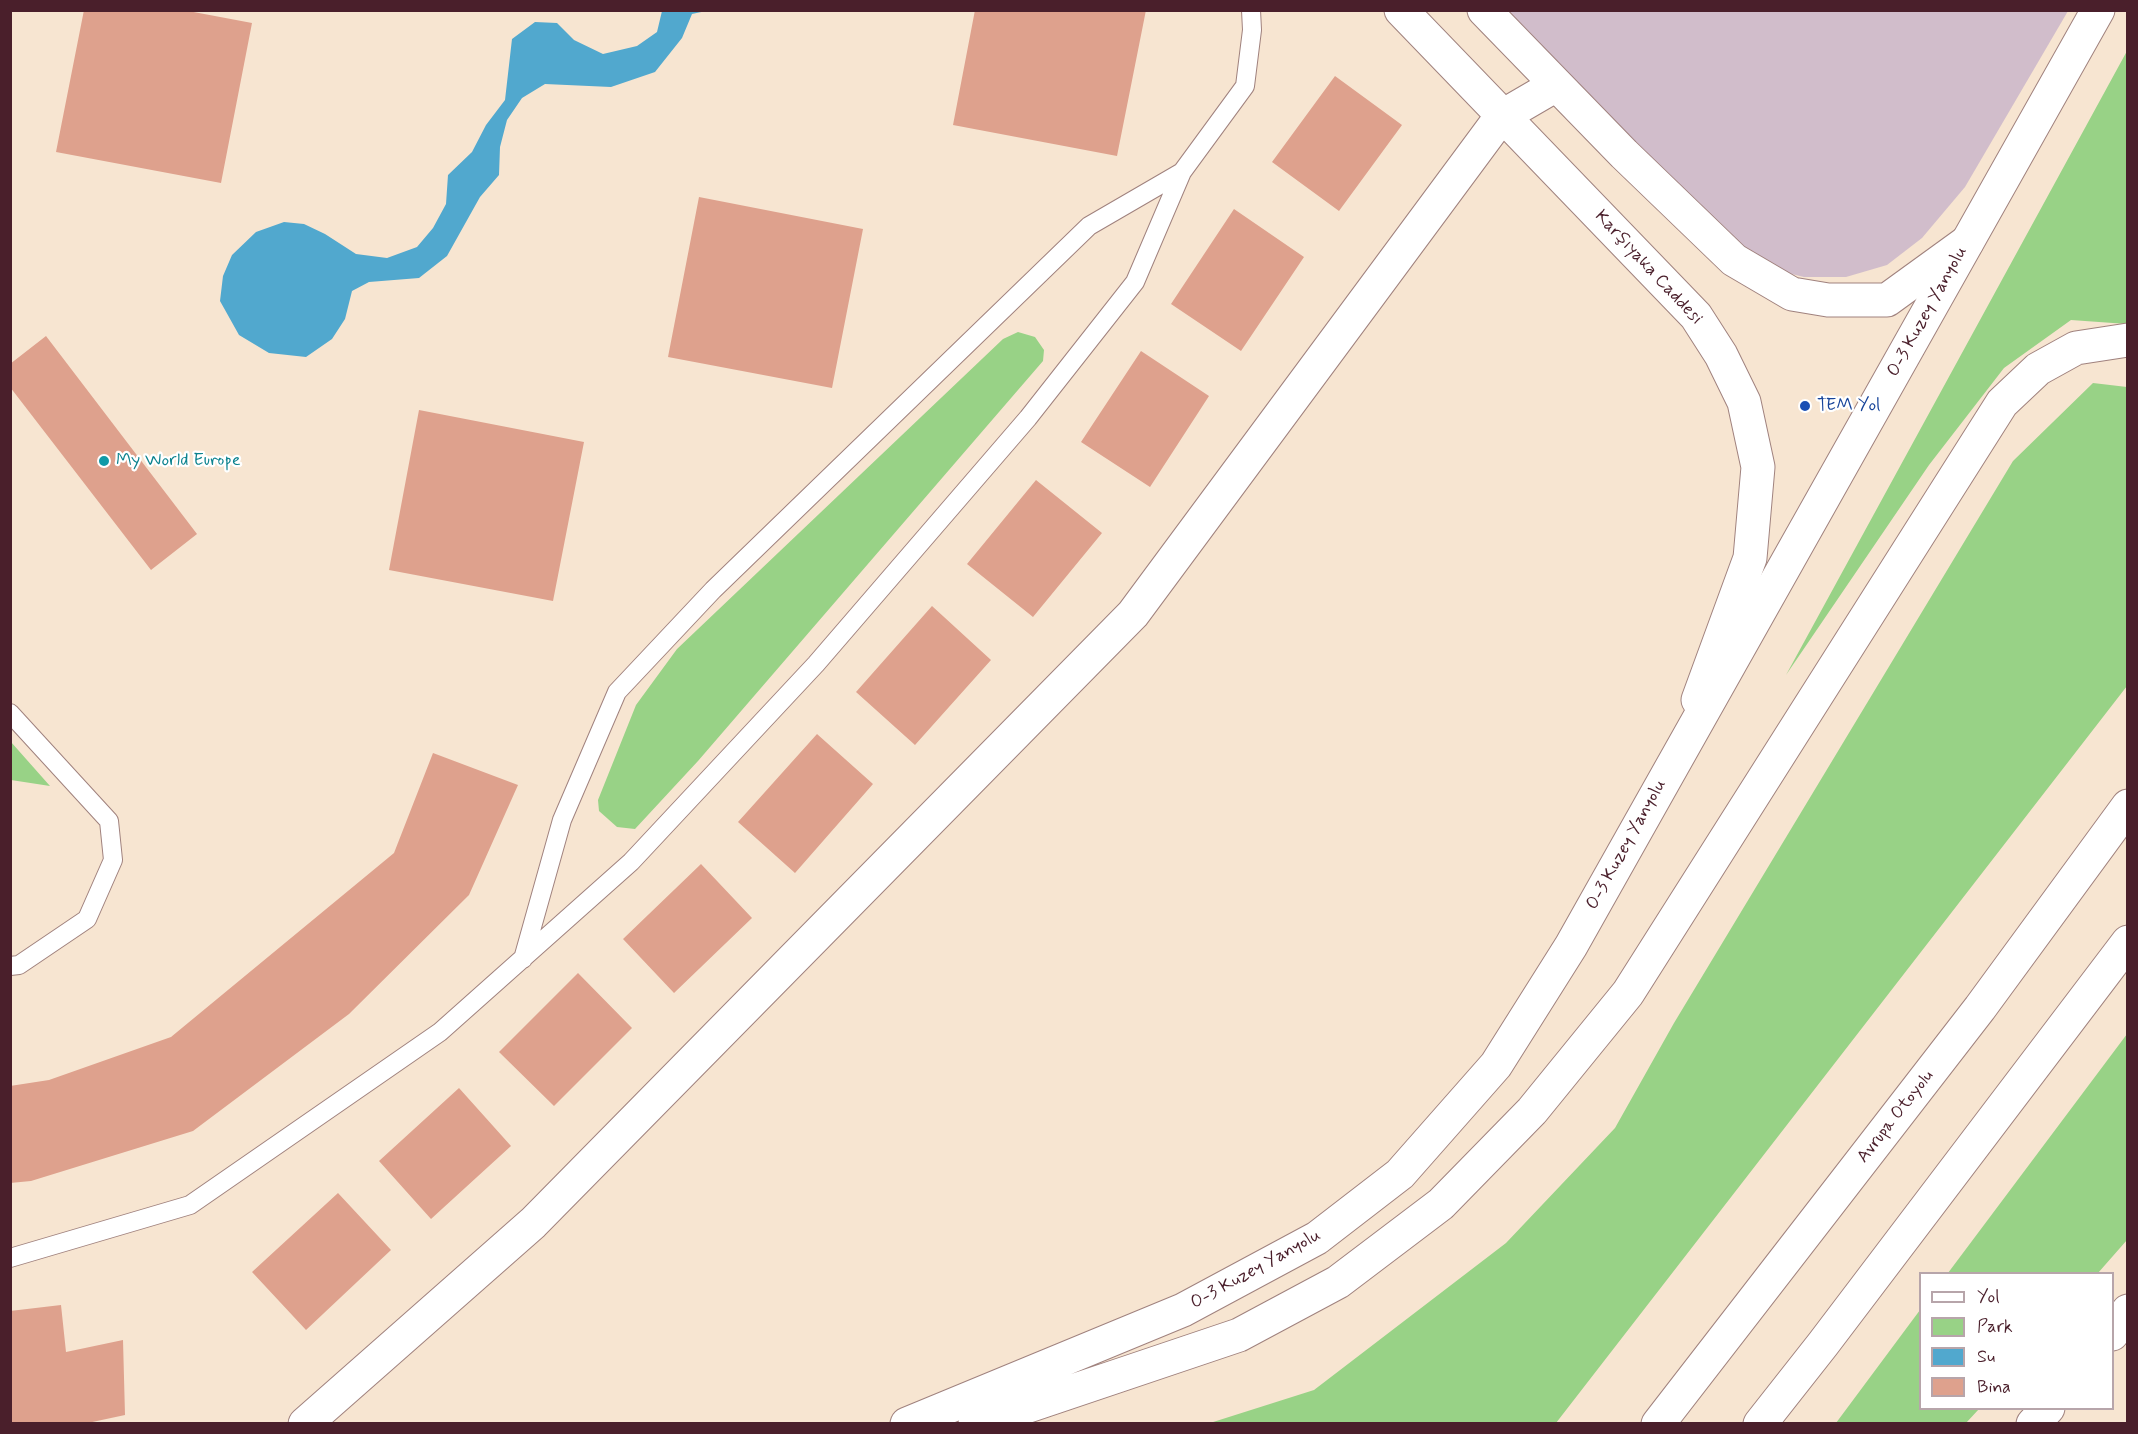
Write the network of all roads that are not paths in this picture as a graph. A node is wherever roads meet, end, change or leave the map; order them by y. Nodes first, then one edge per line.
1 (1251, 10) edge
2 (1401, 10) edge
3 (1484, 10) edge
4 (2098, 10) edge
5 (1556, 85) junction
6 (1501, 117) junction
7 (1182, 172) junction
8 (1967, 242) junction
9 (2127, 340) edge
10 (10, 713) edge
11 (1676, 758) junction
12 (2127, 806) edge
13 (2127, 942) edge
14 (523, 959) junction
15 (10, 966) edge
16 (10, 1258) edge
17 (2127, 1311) edge
18 (2127, 1326) edge
19 (2114, 1331) edge
20 (2114, 1339) edge
21 (2046, 1410) edge
22 (305, 1424) edge
23 (907, 1424) edge
24 (975, 1424) edge
25 (1658, 1424) edge
26 (1760, 1424) edge
27 (2033, 1424) edge

1 - 7 lane
2 - 6 main road, Karşıyaka Caddesi
3 - 5 main road
4 - 8 main road, O-3 Kuzey Yanyolu
5 - 6 main road
5 - 8 main road
6 - 11 main road, Karşıyaka Caddesi
6 - 22 main road
7 - 14 lane
7 - 14 lane
8 - 11 main road, O-3 Kuzey Yanyolu
9 - 24 main road
10 - 15 lane
11 - 23 main road, O-3 Kuzey Yanyolu
12 - 25 main road, Avrupa Otoyolu
13 - 26 main road
14 - 16 lane
17 - 19 main road
18 - 20 main road
21 - 27 main road

